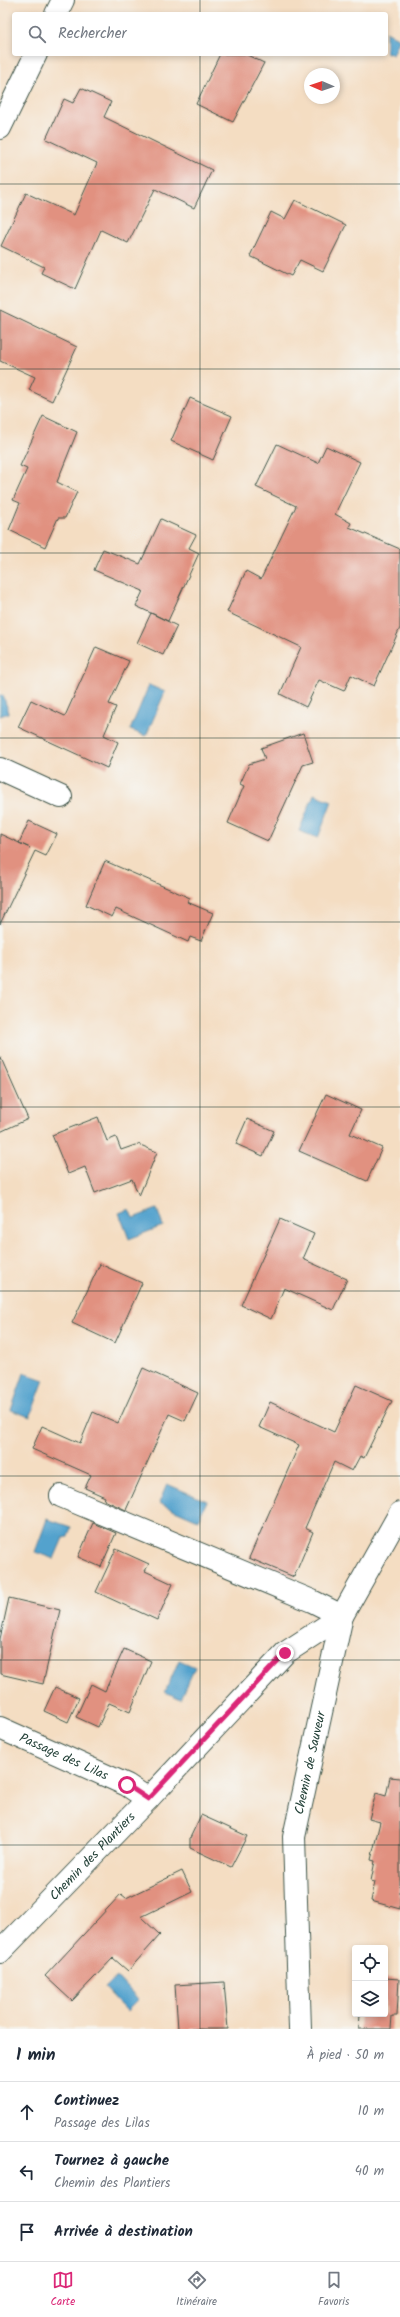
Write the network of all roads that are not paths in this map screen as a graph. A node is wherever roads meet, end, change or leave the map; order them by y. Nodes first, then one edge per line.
1 (63, 0) edge
2 (57, 12) edge
3 (35, 56) edge
4 (0, 128) edge
5 (0, 769) edge
6 (60, 796) dead end
7 (61, 1496) dead end
8 (400, 1513) edge
9 (342, 1616) junction
10 (0, 1728) edge
11 (148, 1799) junction
12 (0, 1952) edge
13 (300, 2029) edge

1 - 2 street
3 - 4 street
5 - 6 street
7 - 9 street
8 - 9 street, Chemin de Sauveur
9 - 11 street, Chemin des Plantiers
9 - 13 street, Chemin de Sauveur
10 - 11 street, Passage des Lilas
11 - 12 street, Chemin des Plantiers

